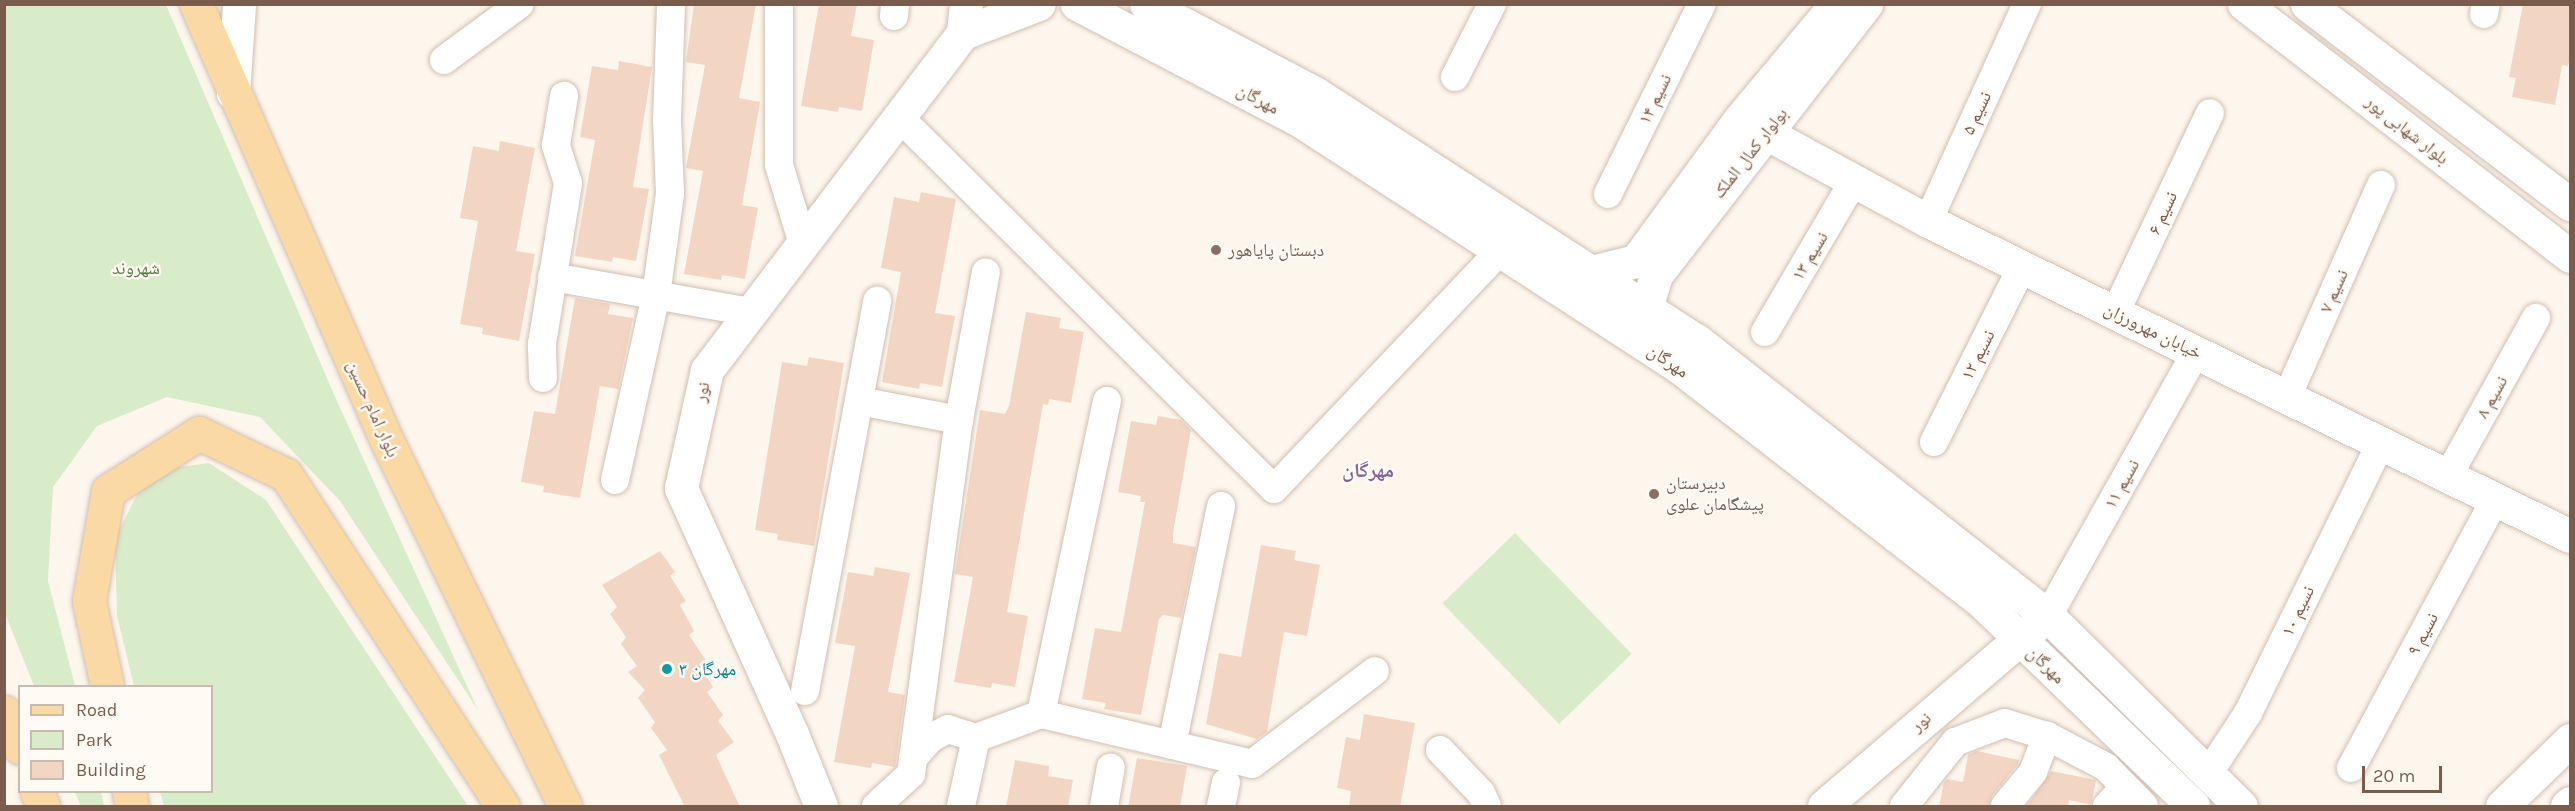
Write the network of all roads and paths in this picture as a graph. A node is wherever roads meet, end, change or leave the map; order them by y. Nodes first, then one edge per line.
1 (196, 4) edge
2 (239, 4) edge
3 (520, 4) edge
4 (671, 4) edge
5 (779, 4) edge
6 (1039, 4) edge
7 (1077, 4) edge
8 (1492, 4) edge
9 (1702, 4) edge
10 (1866, 4) edge
11 (2027, 4) edge
12 (2244, 4) edge
13 (2307, 4) edge
14 (1828, 7) edge
15 (964, 19) edge
16 (1156, 22) edge
17 (444, 60) dead end
18 (1455, 77) dead end
19 (233, 93) junction
20 (564, 96) dead end
21 (2210, 113) dead end
22 (899, 117) junction
23 (1752, 127) junction
24 (1854, 180) junction
25 (2382, 185) dead end
26 (1608, 195) dead end
27 (2571, 204) edge
28 (1928, 221) junction
29 (803, 244) junction
30 (1500, 251) junction
31 (2571, 256) edge
32 (2022, 267) junction
33 (986, 272) dead end
34 (1591, 272) junction
35 (552, 277) junction
36 (656, 295) junction
37 (877, 301) dead end
38 (1646, 308) junction
39 (751, 312) junction
40 (2115, 313) junction
41 (2536, 318) dead end
42 (1765, 332) dead end
43 (2196, 352) junction
44 (543, 378) dead end
45 (2287, 397) junction
46 (859, 401) junction
47 (1107, 401) dead end
48 (959, 420) junction
49 (1934, 442) dead end
50 (2381, 443) junction
51 (2448, 476) junction
52 (615, 480) dead end
53 (2495, 499) junction
54 (1221, 506) dead end
55 (2571, 536) edge
56 (2048, 616) junction
57 (2018, 638) junction
58 (1375, 671) dead end
59 (107, 685) edge
60 (805, 692) dead end
61 (4, 712) edge
62 (1041, 714) junction
63 (2047, 736) junction
64 (976, 738) junction
65 (2571, 740) edge
66 (18, 744) edge
67 (1172, 745) junction
68 (1440, 750) dead end
69 (913, 758) junction
70 (1111, 768) dead end
71 (2351, 768) dead end
72 (2208, 774) junction
73 (37, 793) edge
74 (2125, 800) edge
75 (43, 807) edge
76 (503, 807) edge
77 (565, 807) edge
78 (821, 807) edge
79 (876, 807) edge
80 (961, 807) edge
81 (1104, 807) edge
82 (1486, 807) edge
83 (1824, 807) edge
84 (1904, 807) edge
85 (2005, 807) edge
86 (2193, 807) edge
87 (2241, 807) edge
88 (2502, 807) edge

1 - 19 main road, بلوار امام حسین
2 - 19 street
3 - 17 street
4 - 36 street
5 - 29 street
6 - 15 street, نور
7 - 16 street, مهرگان
8 - 18 street
9 - 26 street, نسیم ۱۴
10 - 23 street, بولوار کمال الملک
11 - 28 street, نسیم ۵
12 - 31 street, بلوار شهابی پور
13 - 27 street
14 - 23 street, بولوار کمال الملک
15 - 22 street, نور
16 - 30 street, مهرگان
16 - 34 street, مهرگان
19 - 77 main road, بلوار امام حسین
20 - 35 street
21 - 40 street, نسیم ۶
22 - 29 street, نور
22 - 30 street
23 - 24 street, خیابان مهرورزان
23 - 34 street, بولوار کمال الملک
23 - 38 street, بولوار کمال الملک
24 - 28 street, خیابان مهرورزان
24 - 42 street, نسیم ۱۳
25 - 45 street, نسیم ۷
28 - 32 street, خیابان مهرورزان
29 - 39 street, نور
30 - 57 street, مهرگان
32 - 40 street, خیابان مهرورزان
32 - 49 street, نسیم ۱۲
33 - 48 street
34 - 38 street, مهرگان
35 - 36 street
35 - 44 street
36 - 39 street
36 - 52 street
37 - 46 street
38 - 56 street, مهرگان
39 - 78 street, نور
40 - 43 street, خیابان مهرورزان
41 - 51 street, نسیم ۸
43 - 45 street, خیابان مهرورزان
43 - 56 street, نسیم ۱۱
45 - 50 street, خیابان مهرورزان
46 - 48 street
46 - 60 street
47 - 62 street
48 - 69 street
50 - 51 street, خیابان مهرورزان
50 - 72 street, نسیم ۱۰
51 - 53 street, خیابان مهرورزان
53 - 55 street, خیابان مهرورزان
53 - 71 street, نسیم ۹
54 - 67 street
56 - 57 street, نور
56 - 72 street, مهرگان
57 - 83 street, نور
57 - 86 street, مهرگان
58 - 67 street
59 - 76 main road
61 - 66 main road
62 - 64 street
62 - 67 street
63 - 74 street
63 - 84 street
63 - 85 street
64 - 69 street
64 - 80 street
65 - 88 street
68 - 82 street
69 - 79 street
70 - 81 street
72 - 87 street, مهرگان
73 - 75 main road

